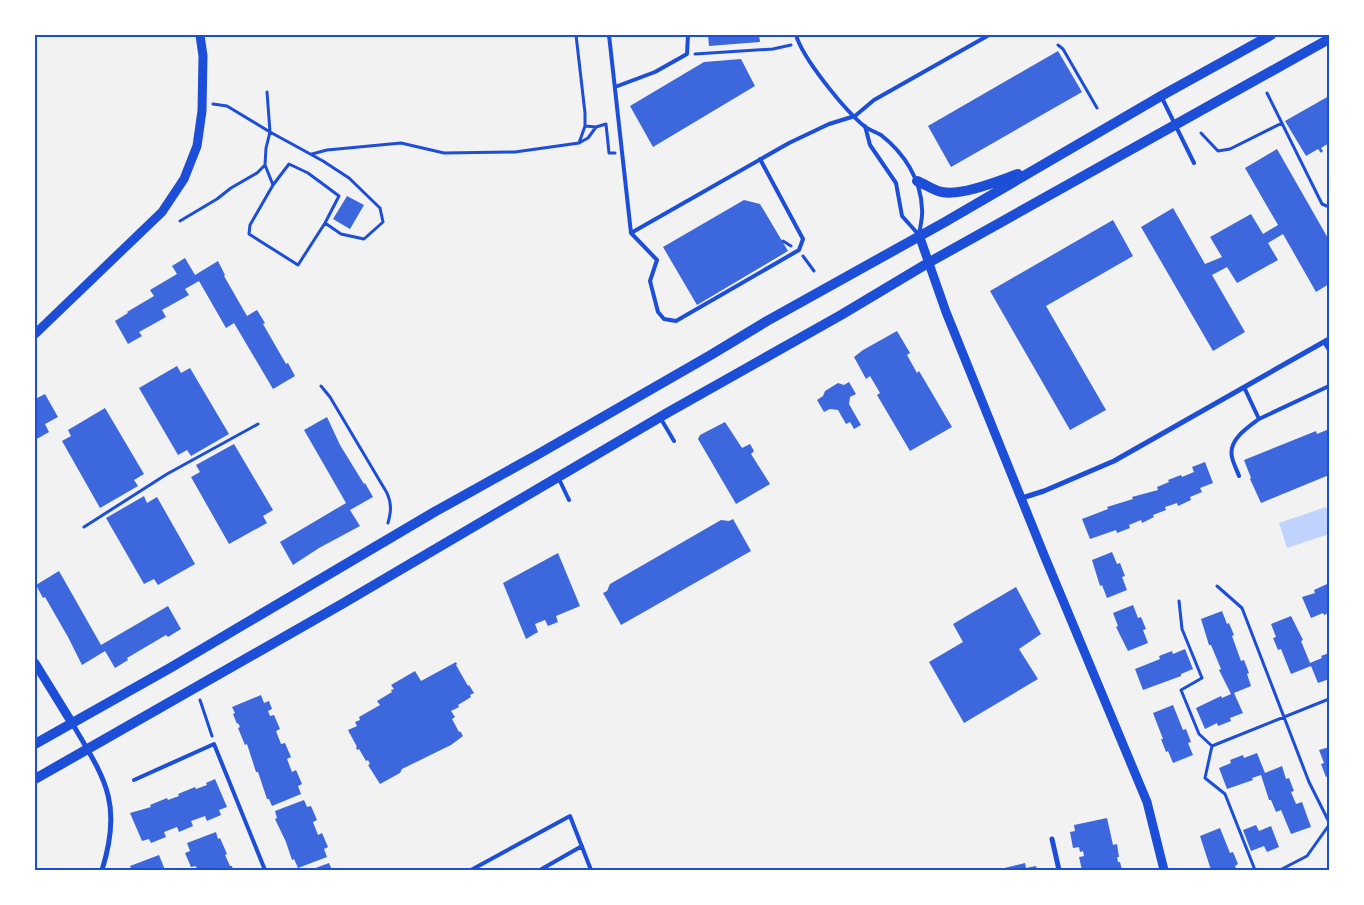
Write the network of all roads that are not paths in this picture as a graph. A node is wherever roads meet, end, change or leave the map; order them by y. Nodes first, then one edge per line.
1 (200, 35) edge
2 (609, 35) edge
3 (688, 35) edge
4 (796, 35) edge
5 (990, 35) edge
6 (1271, 35) edge
7 (1329, 40) edge
8 (615, 87) junction
9 (1161, 96) junction
10 (855, 116) junction
11 (1175, 125) junction
12 (865, 126) junction
13 (760, 159) junction
14 (1194, 163) dead end
15 (1038, 168) junction
16 (917, 181) junction
17 (631, 233) junction
18 (918, 236) junction
19 (928, 263) junction
20 (35, 334) edge
21 (1327, 340) edge
22 (1329, 350) edge
23 (1329, 386) edge
24 (1244, 387) junction
25 (660, 417) junction
26 (1259, 419) junction
27 (674, 440) dead end
28 (1240, 476) dead end
29 (557, 477) junction
30 (1022, 498) junction
31 (569, 500) dead end
32 (35, 663) edge
33 (72, 723) junction
34 (35, 744) edge
35 (87, 749) junction
36 (35, 779) edge
37 (134, 780) dead end
38 (1052, 838) dead end
39 (582, 846) junction
40 (102, 870) edge
41 (265, 870) edge
42 (471, 870) edge
43 (540, 870) edge
44 (591, 870) edge
45 (1059, 870) edge
46 (1164, 870) edge

1 - 20 street
2 - 8 lane
3 - 8 lane
4 - 10 lane
5 - 10 lane
6 - 9 main road
7 - 11 main road
8 - 17 lane
9 - 11 lane
9 - 15 main road
10 - 12 lane
10 - 13 lane
11 - 14 lane
11 - 19 main road
12 - 16 lane
12 - 18 lane
13 - 17 lane
13 - 17 lane
15 - 16 main road
15 - 18 main road
16 - 18 lane
18 - 19 street
18 - 33 main road
19 - 25 main road
19 - 30 street
21 - 22 lane
21 - 24 street
23 - 26 lane
24 - 26 lane
24 - 30 street
25 - 27 lane
25 - 29 main road
26 - 28 lane
29 - 31 lane
29 - 35 main road
30 - 46 street
32 - 33 street
33 - 34 main road
33 - 35 street
35 - 36 main road
35 - 40 street
37 - 41 lane
38 - 45 street
39 - 42 lane
39 - 43 lane
39 - 44 lane

